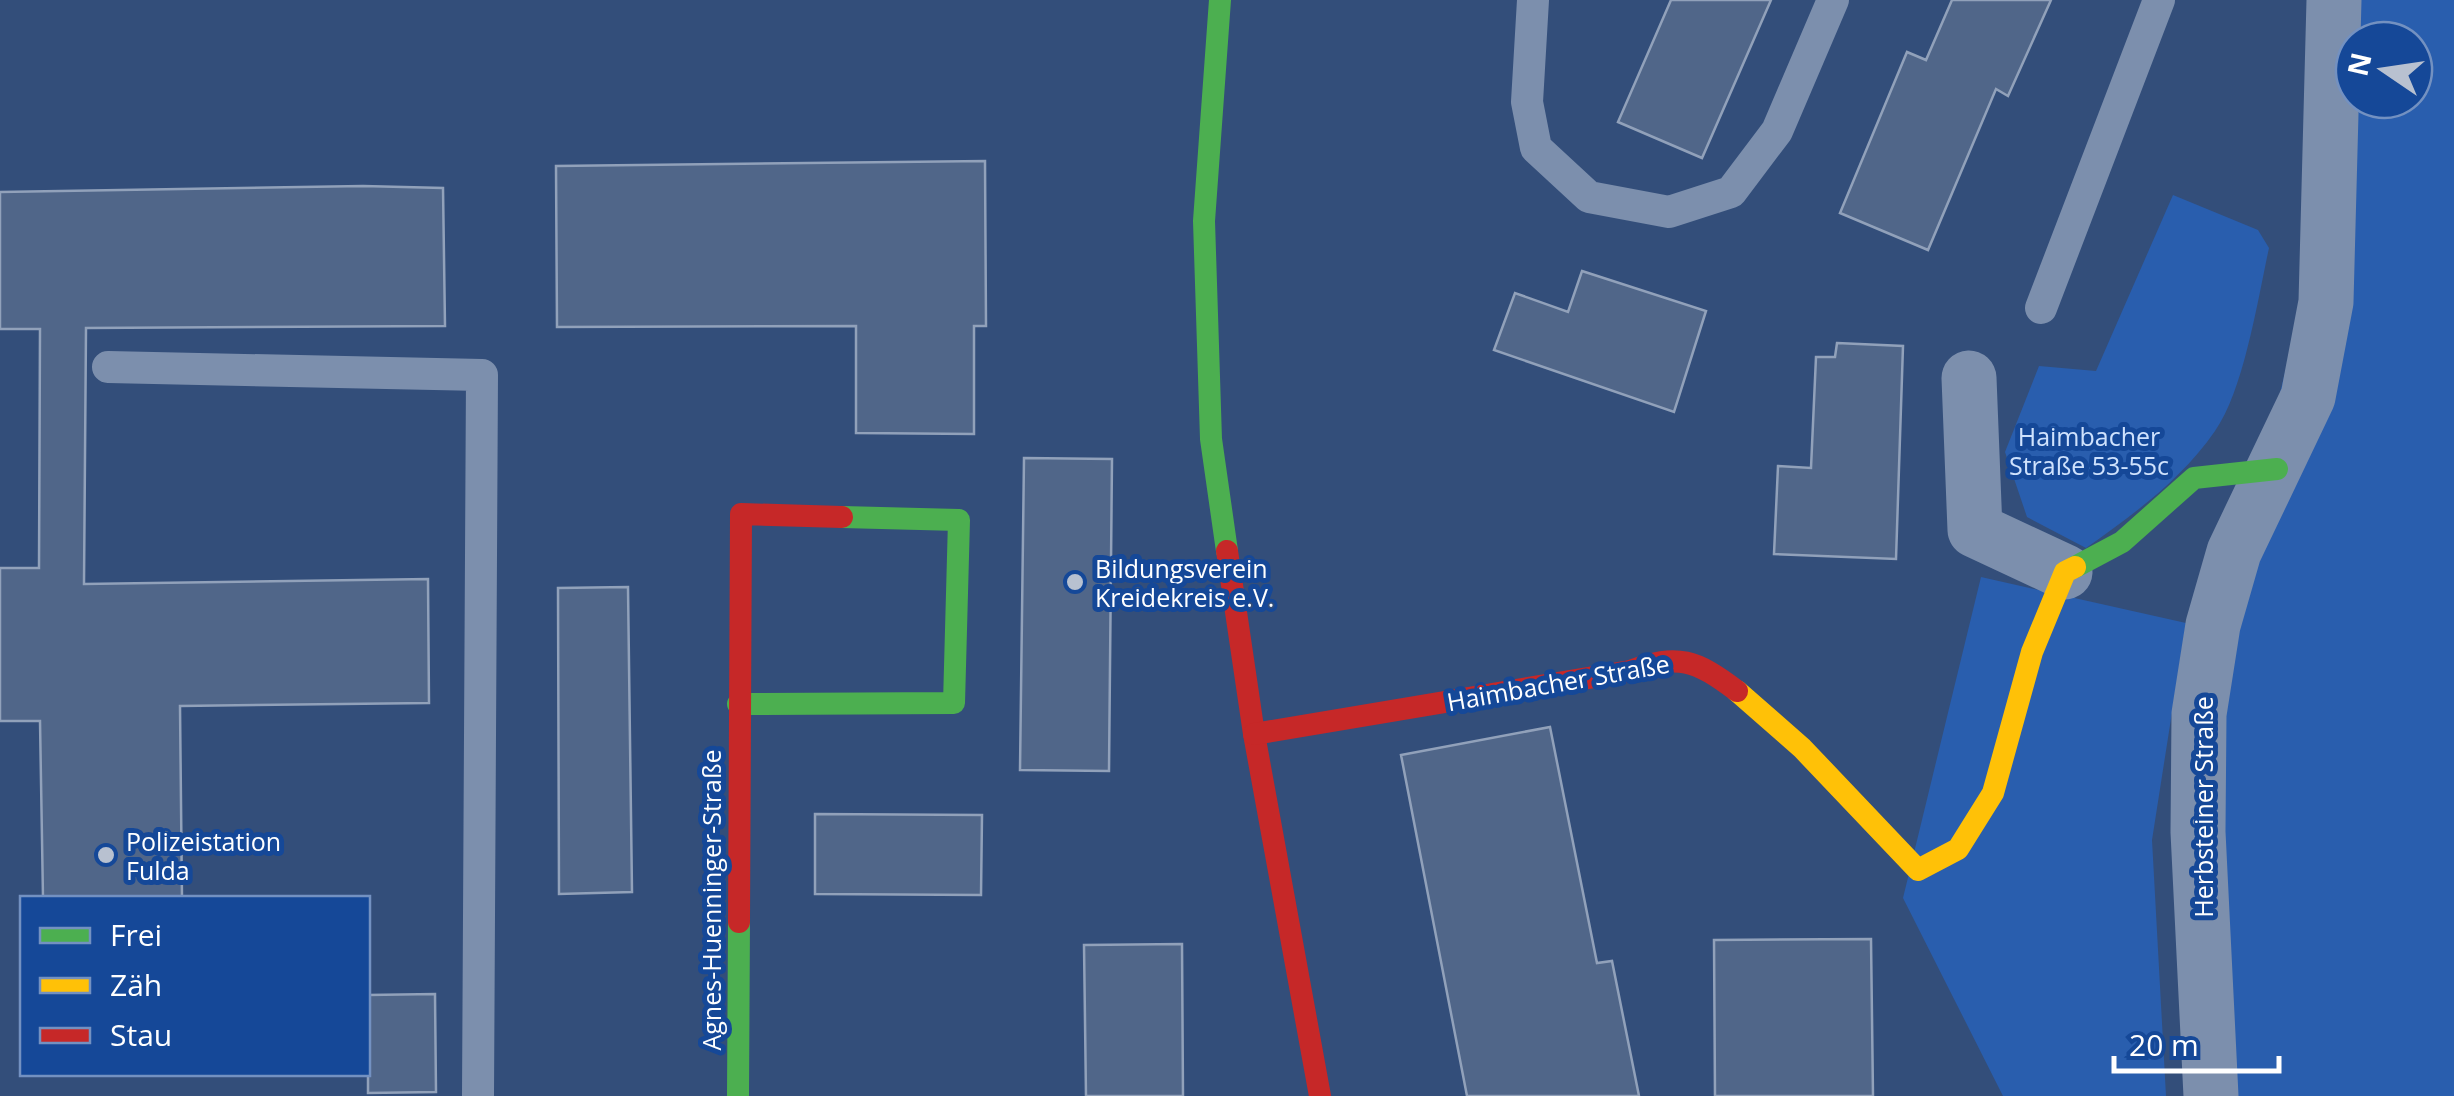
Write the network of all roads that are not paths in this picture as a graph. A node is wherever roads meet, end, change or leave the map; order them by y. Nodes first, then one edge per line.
1 (1220, 0) edge
2 (1532, 0) edge
3 (1832, 0) edge
4 (2159, 0) edge
5 (2334, 0) edge
6 (2041, 308) dead end
7 (108, 366) dead end
8 (1969, 378) dead end
9 (2277, 469) junction
10 (2065, 572) junction
11 (738, 704) junction
12 (1254, 734) junction
13 (478, 1096) edge
14 (738, 1096) edge
15 (1320, 1096) edge
16 (2211, 1096) edge

1 - 12 street
2 - 3 lane
4 - 6 lane
5 - 9 street, Herbsteiner Straße
7 - 13 lane
8 - 10 street
9 - 10 street
9 - 16 street, Herbsteiner Straße
10 - 12 street, Haimbacher Straße
11 - 11 street, Agnes-Huenninger-Straße
11 - 14 street, Agnes-Huenninger-Straße
12 - 15 street

